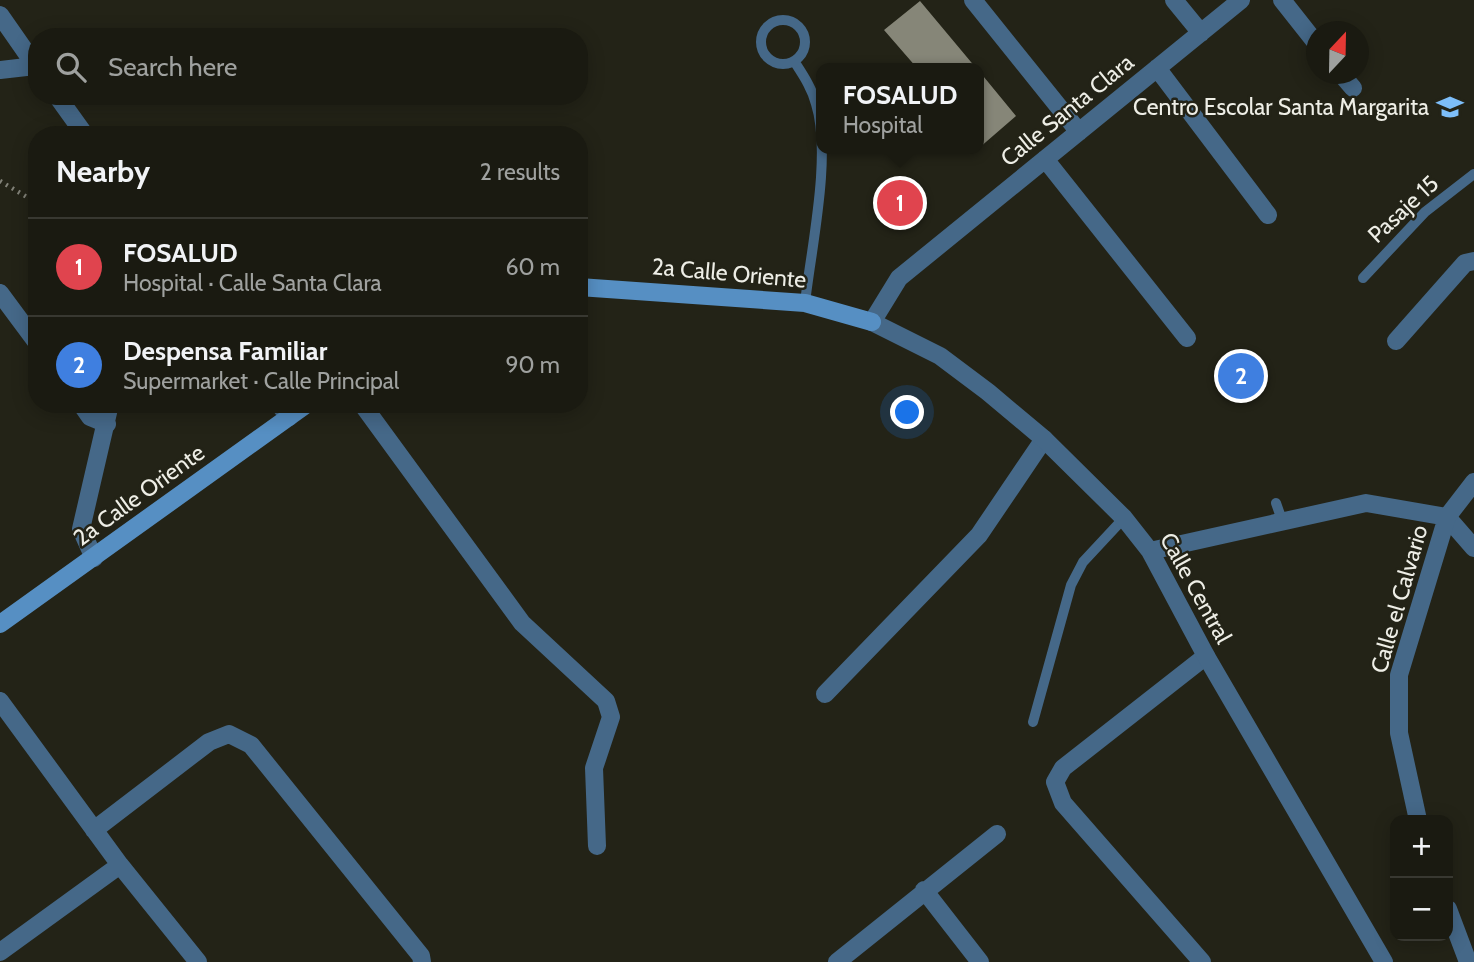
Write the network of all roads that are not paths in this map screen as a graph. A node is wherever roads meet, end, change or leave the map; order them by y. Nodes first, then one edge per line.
1 (973, 0) edge
2 (1174, 0) edge
3 (1241, 0) edge
4 (1282, 0) edge
5 (0, 15) edge
6 (1306, 29) edge
7 (1201, 33) junction
8 (28, 55) edge
9 (794, 61) junction
10 (28, 68) edge
11 (1157, 68) junction
12 (0, 70) edge
13 (63, 105) edge
14 (816, 106) edge
15 (79, 126) edge
16 (1079, 132) junction
17 (820, 154) edge
18 (1045, 159) junction
19 (1474, 174) edge
20 (1268, 215) dead end
21 (1474, 261) edge
22 (1363, 278) dead end
23 (588, 288) edge
24 (0, 292) edge
25 (805, 303) junction
26 (872, 322) junction
27 (28, 331) edge
28 (1187, 338) dead end
29 (1395, 341) dead end
30 (87, 413) edge
31 (109, 413) edge
32 (281, 413) edge
33 (369, 413) edge
34 (107, 424) junction
35 (1044, 439) junction
36 (1474, 482) edge
37 (1276, 503) dead end
38 (1447, 517) junction
39 (1124, 519) junction
40 (1283, 523) junction
41 (1474, 548) edge
42 (1150, 551) junction
43 (94, 558) junction
44 (0, 625) edge
45 (1206, 656) junction
46 (825, 694) dead end
47 (0, 701) edge
48 (1033, 722) dead end
49 (1417, 815) edge
50 (94, 831) junction
51 (997, 834) dead end
52 (597, 846) dead end
53 (120, 865) junction
54 (924, 890) junction
55 (1453, 922) edge
56 (0, 952) edge
57 (198, 962) edge
58 (422, 962) edge
59 (837, 962) edge
60 (980, 962) edge
61 (1202, 962) edge
62 (1384, 962) edge
63 (1468, 962) edge

1 - 16 street
2 - 7 street
3 - 7 street, Calle Santa Clara
4 - 6 street
5 - 8 street
7 - 11 street, Calle Santa Clara
9 - 9 lane
9 - 14 lane
10 - 12 street
11 - 16 street, Calle Santa Clara
11 - 20 street
13 - 15 street
16 - 18 street, Calle Santa Clara
17 - 25 lane
18 - 26 street, Calle Santa Clara
18 - 28 street
19 - 22 lane, Pasaje 15
21 - 29 street
23 - 25 main road, 2a Calle Oriente
24 - 27 street
25 - 26 main road, 2a Calle Oriente
26 - 35 street, Calle Central
30 - 34 street
31 - 34 street
32 - 43 main road, 2a Calle Oriente
33 - 52 street
34 - 43 street
35 - 39 street, Calle Central
35 - 46 street
36 - 38 street, Calle el Calvario
37 - 40 lane
38 - 40 street
38 - 41 street
38 - 49 street, Calle el Calvario
39 - 42 street, Calle Central
39 - 48 lane
40 - 42 street
42 - 45 street, Calle Central
43 - 44 main road, 2a Calle Oriente
45 - 61 street
45 - 62 street, Calle Central
47 - 50 street
50 - 53 street
50 - 58 street
51 - 54 street
53 - 56 street
53 - 57 street
54 - 59 street
54 - 60 street
55 - 63 street

